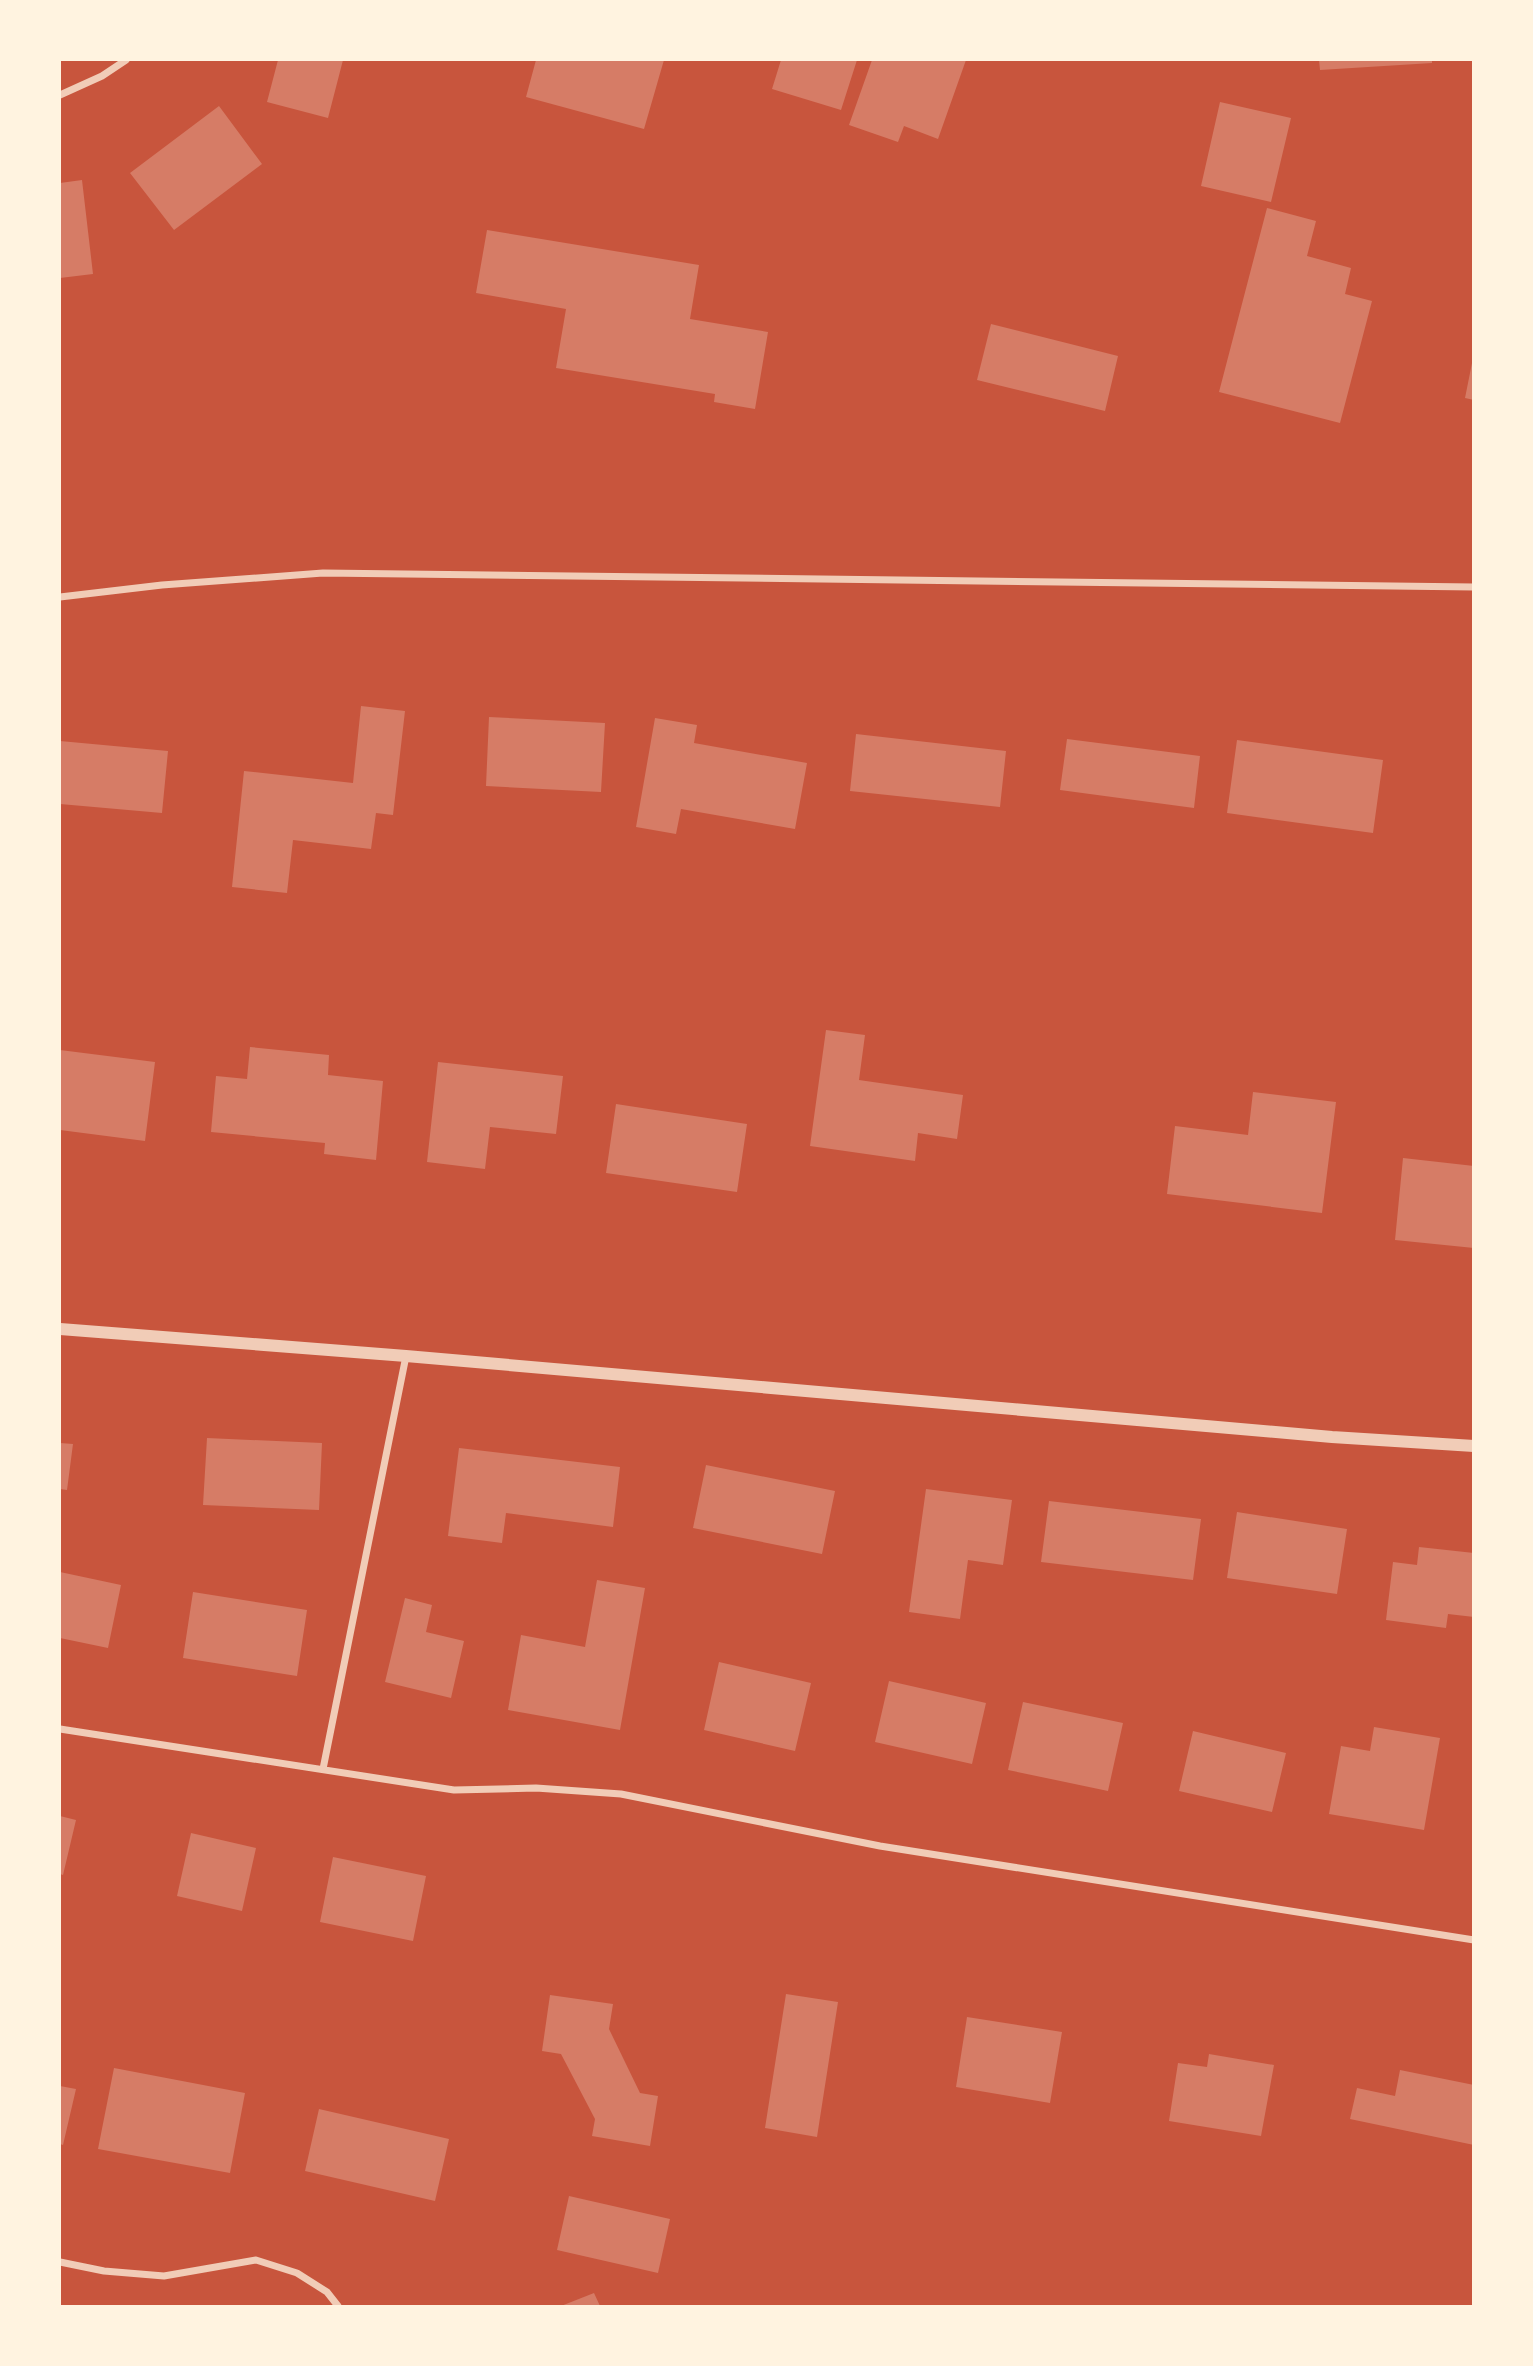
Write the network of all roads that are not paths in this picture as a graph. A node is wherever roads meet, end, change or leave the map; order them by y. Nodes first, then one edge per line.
1 (126, 60) edge
2 (60, 95) edge
3 (1474, 587) edge
4 (60, 597) edge
5 (60, 1329) edge
6 (406, 1356) junction
7 (1474, 1446) edge
8 (60, 1729) edge
9 (323, 1769) junction
10 (1474, 1941) edge
11 (60, 2262) edge
12 (338, 2306) edge

1 - 2 street
3 - 4 street
5 - 6 street
6 - 7 street
6 - 9 street
8 - 9 street
9 - 10 street
11 - 12 street

